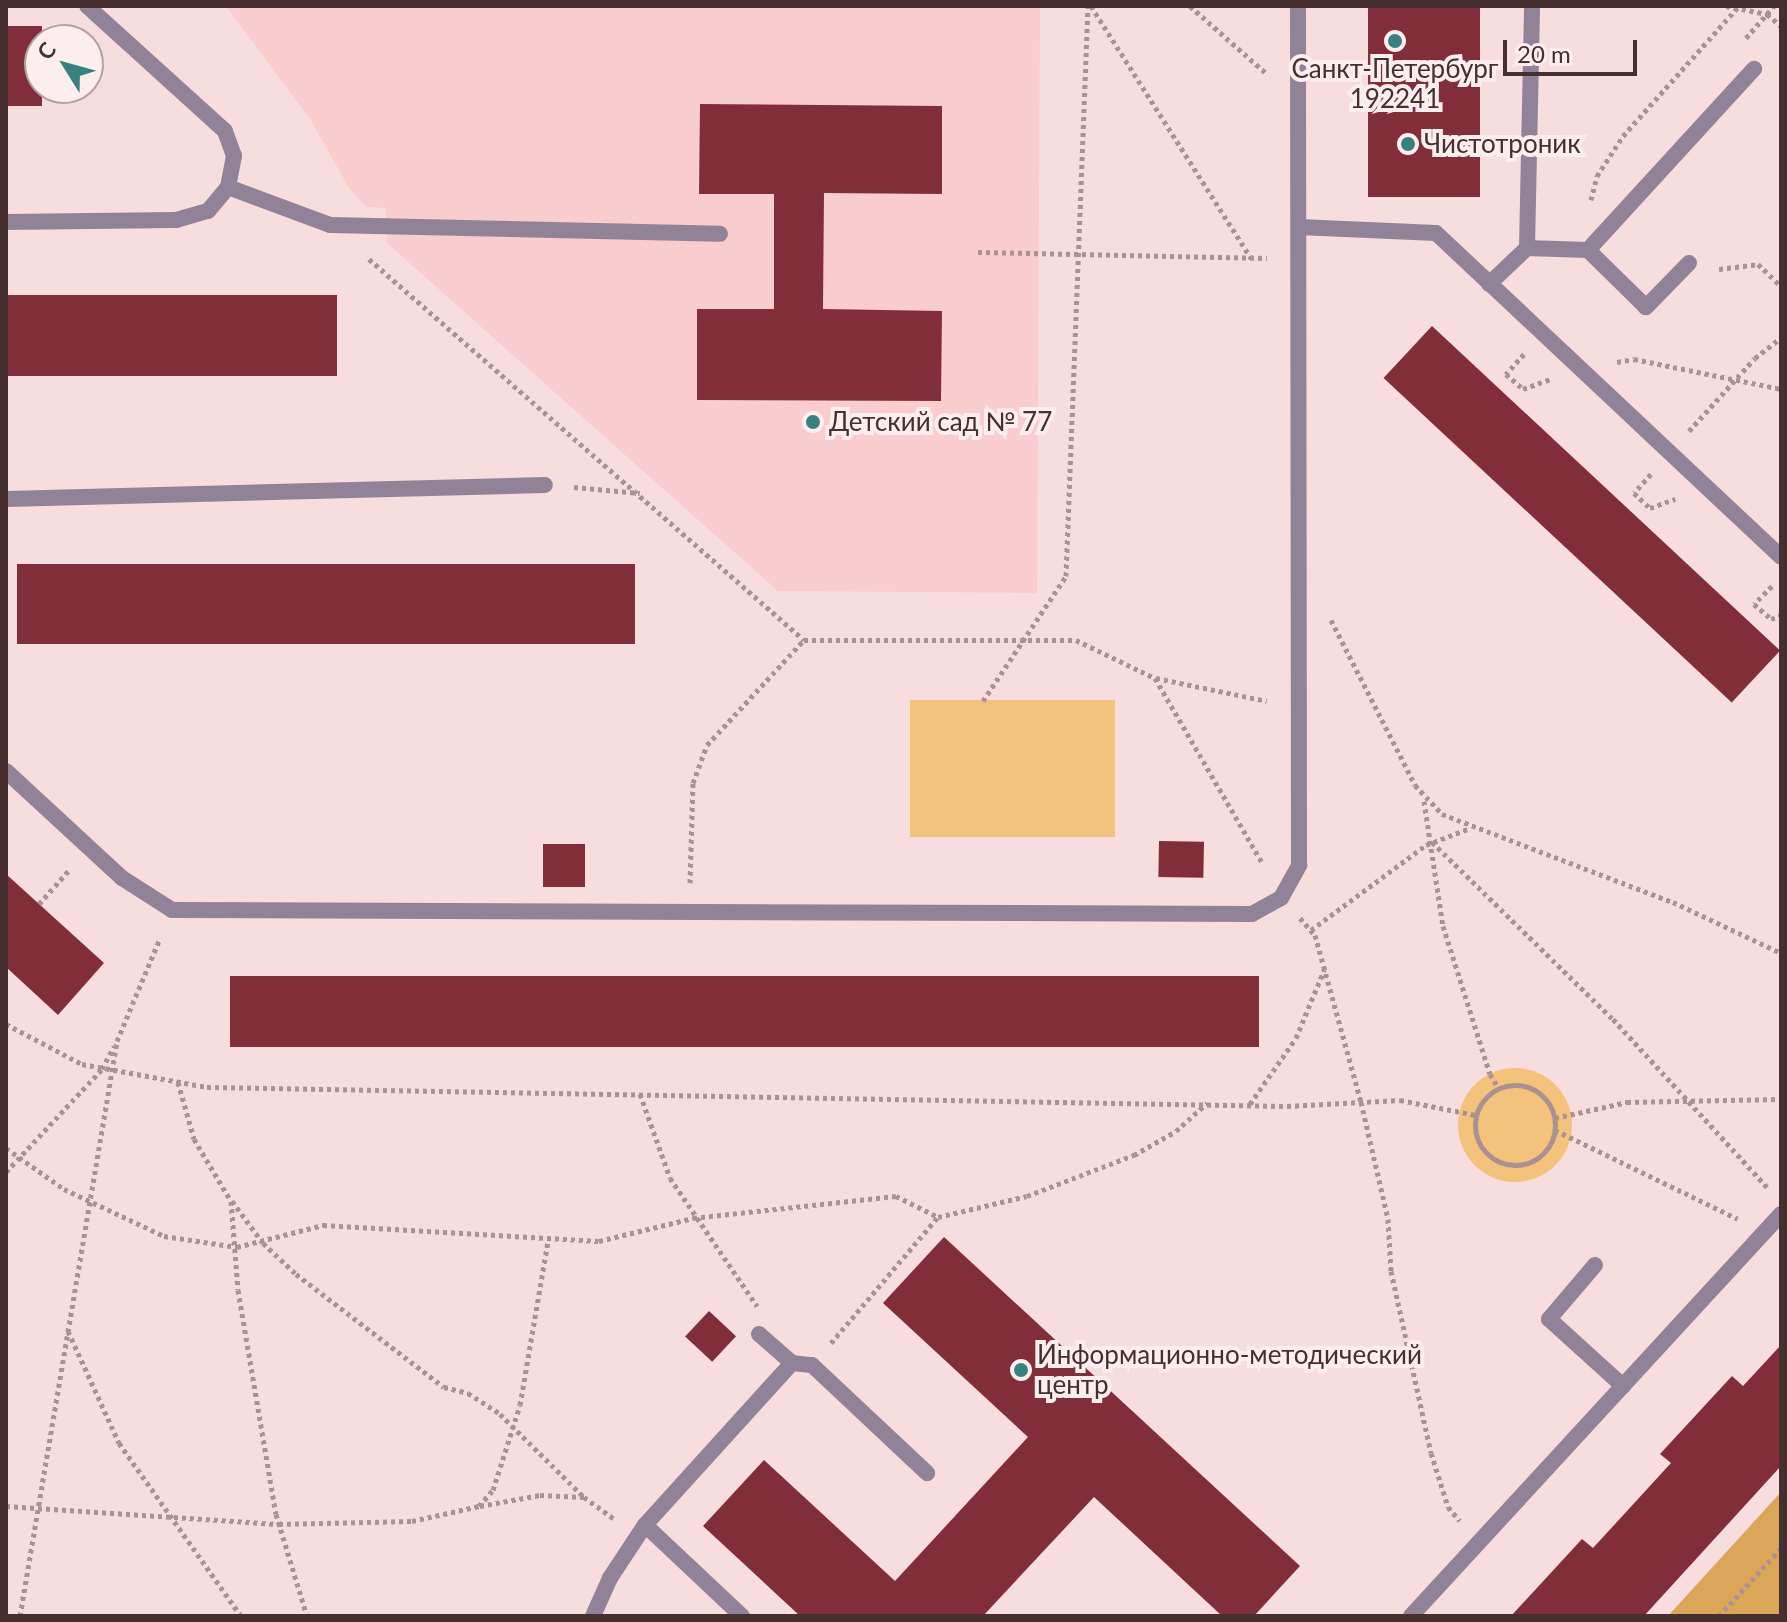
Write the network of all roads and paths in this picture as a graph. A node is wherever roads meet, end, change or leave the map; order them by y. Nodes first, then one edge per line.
1 (87, 6) edge
2 (1089, 6) edge
3 (1190, 6) edge
4 (1298, 6) edge
5 (1532, 6) edge
6 (1726, 6) edge
7 (1738, 7) edge
8 (1781, 26) edge
9 (1754, 69) dead end
10 (1298, 101) junction
11 (228, 187) junction
12 (1590, 203) dead end
13 (6, 222) edge
14 (330, 225) junction
15 (1299, 227) junction
16 (720, 234) dead end
17 (1527, 248) junction
18 (1588, 250) junction
19 (978, 252) dead end
20 (1077, 254) junction
21 (1251, 258) junction
22 (1300, 259) junction
23 (1689, 263) joint
24 (1489, 284) junction
25 (1781, 286) edge
26 (1781, 338) edge
27 (1670, 453) junction
28 (545, 485) joint
29 (641, 493) junction
30 (1682, 496) dead end
31 (6, 499) edge
32 (1781, 557) edge
33 (1299, 574) junction
34 (1775, 582) dead end
35 (1781, 615) edge
36 (804, 640) dead end
37 (1155, 678) dead end
38 (983, 701) dead end
39 (1299, 708) junction
40 (6, 771) edge
41 (1423, 797) junction
42 (1474, 828) junction
43 (1432, 842) junction
44 (90, 848) junction
45 (39, 904) dead end
46 (172, 910) junction
47 (1311, 930) dead end
48 (1781, 953) edge
49 (1324, 968) dead end
50 (6, 1024) edge
51 (117, 1041) junction
52 (102, 1069) junction
53 (112, 1071) junction
54 (178, 1082) junction
55 (1499, 1089) junction
56 (640, 1094) junction
57 (1685, 1098) junction
58 (1781, 1099) edge
59 (1208, 1103) junction
60 (1249, 1104) junction
61 (1476, 1115) junction
62 (1555, 1118) junction
63 (1555, 1130) junction
64 (6, 1148) edge
65 (19, 1158) junction
66 (6, 1172) edge
67 (231, 1201) junction
68 (1781, 1201) edge
69 (89, 1202) junction
70 (1781, 1214) edge
71 (938, 1217) junction
72 (693, 1218) junction
73 (1765, 1232) junction
74 (548, 1241) junction
75 (263, 1243) junction
76 (237, 1247) junction
77 (1595, 1265) dead end
78 (68, 1330) junction
79 (759, 1334) joint
80 (792, 1363) junction
81 (812, 1365) junction
82 (1623, 1386) junction
83 (513, 1427) junction
84 (927, 1473) dead end
85 (584, 1497) junction
86 (39, 1505) junction
87 (6, 1506) edge
88 (479, 1506) junction
89 (170, 1518) junction
90 (279, 1524) junction
91 (642, 1530) junction
92 (1781, 1548) edge
93 (20, 1616) edge
94 (241, 1616) edge
95 (307, 1616) edge
96 (593, 1616) edge
97 (742, 1616) edge
98 (1411, 1616) edge
99 (1719, 1616) edge

1 - 11 lane
2 - 20 path
2 - 21 path
3 - 10 path
4 - 10 lane
5 - 17 lane
6 - 7 path
7 - 8 path
7 - 12 path
9 - 18 lane
10 - 15 lane
11 - 13 lane
11 - 14 lane
14 - 16 lane
14 - 29 path
15 - 22 lane
15 - 24 lane
17 - 18 lane
17 - 24 lane
18 - 23 lane
19 - 20 path
20 - 21 path
20 - 38 path
21 - 22 path
22 - 33 lane
23 - 25 path
24 - 27 lane
26 - 27 path
27 - 30 path
27 - 32 lane
28 - 29 path
28 - 31 lane
29 - 36 path
33 - 39 lane
33 - 41 path
34 - 35 path
37 - 39 path
39 - 46 lane
40 - 44 lane
41 - 42 path
41 - 43 path
42 - 43 path
42 - 48 path
43 - 47 path
43 - 55 path
43 - 57 path
44 - 45 path
44 - 46 lane
46 - 51 path
49 - 60 path
50 - 52 path
51 - 52 path
51 - 53 path
52 - 53 path
52 - 65 path
53 - 54 path
53 - 69 path
54 - 56 path
54 - 67 path
55 - 61 path
55 - 62 path
56 - 59 path
56 - 72 path
57 - 58 path
57 - 62 path
57 - 68 path
59 - 60 path
59 - 71 path
60 - 61 path
61 - 63 path
62 - 63 path
63 - 73 path
64 - 65 path
65 - 66 path
65 - 69 path
67 - 75 path
67 - 76 path
69 - 76 path
69 - 78 path
70 - 73 lane
71 - 72 path
71 - 81 path
72 - 74 path
72 - 79 path
73 - 82 lane
74 - 75 path
74 - 83 path
75 - 76 path
75 - 83 path
76 - 90 path
77 - 82 lane
78 - 86 path
78 - 89 path
79 - 80 lane
80 - 81 lane
80 - 91 lane
81 - 84 lane
82 - 98 lane
83 - 85 path
83 - 88 path
85 - 88 path
85 - 91 path
86 - 87 path
86 - 89 path
86 - 93 path
88 - 90 path
89 - 90 path
89 - 94 path
90 - 95 path
91 - 96 lane
91 - 97 lane
92 - 99 path

